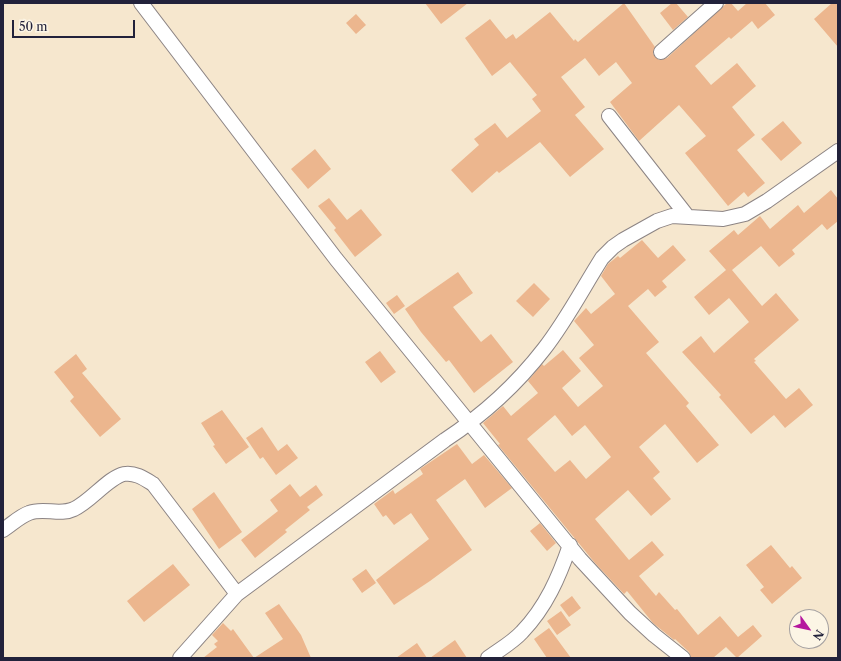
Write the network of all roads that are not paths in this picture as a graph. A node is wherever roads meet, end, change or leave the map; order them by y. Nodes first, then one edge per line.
1 (141, 3) edge
2 (716, 3) edge
3 (661, 52) dead end
4 (609, 116) dead end
5 (838, 151) edge
6 (688, 217) junction
7 (471, 422) junction
8 (3, 530) edge
9 (570, 545) junction
10 (237, 594) junction
11 (180, 658) edge
12 (488, 658) edge
13 (683, 658) edge

1 - 7 street
2 - 3 street
4 - 6 street
5 - 6 street
6 - 7 street
7 - 9 street
7 - 10 street
8 - 10 street
9 - 12 street
9 - 13 street
10 - 11 street

